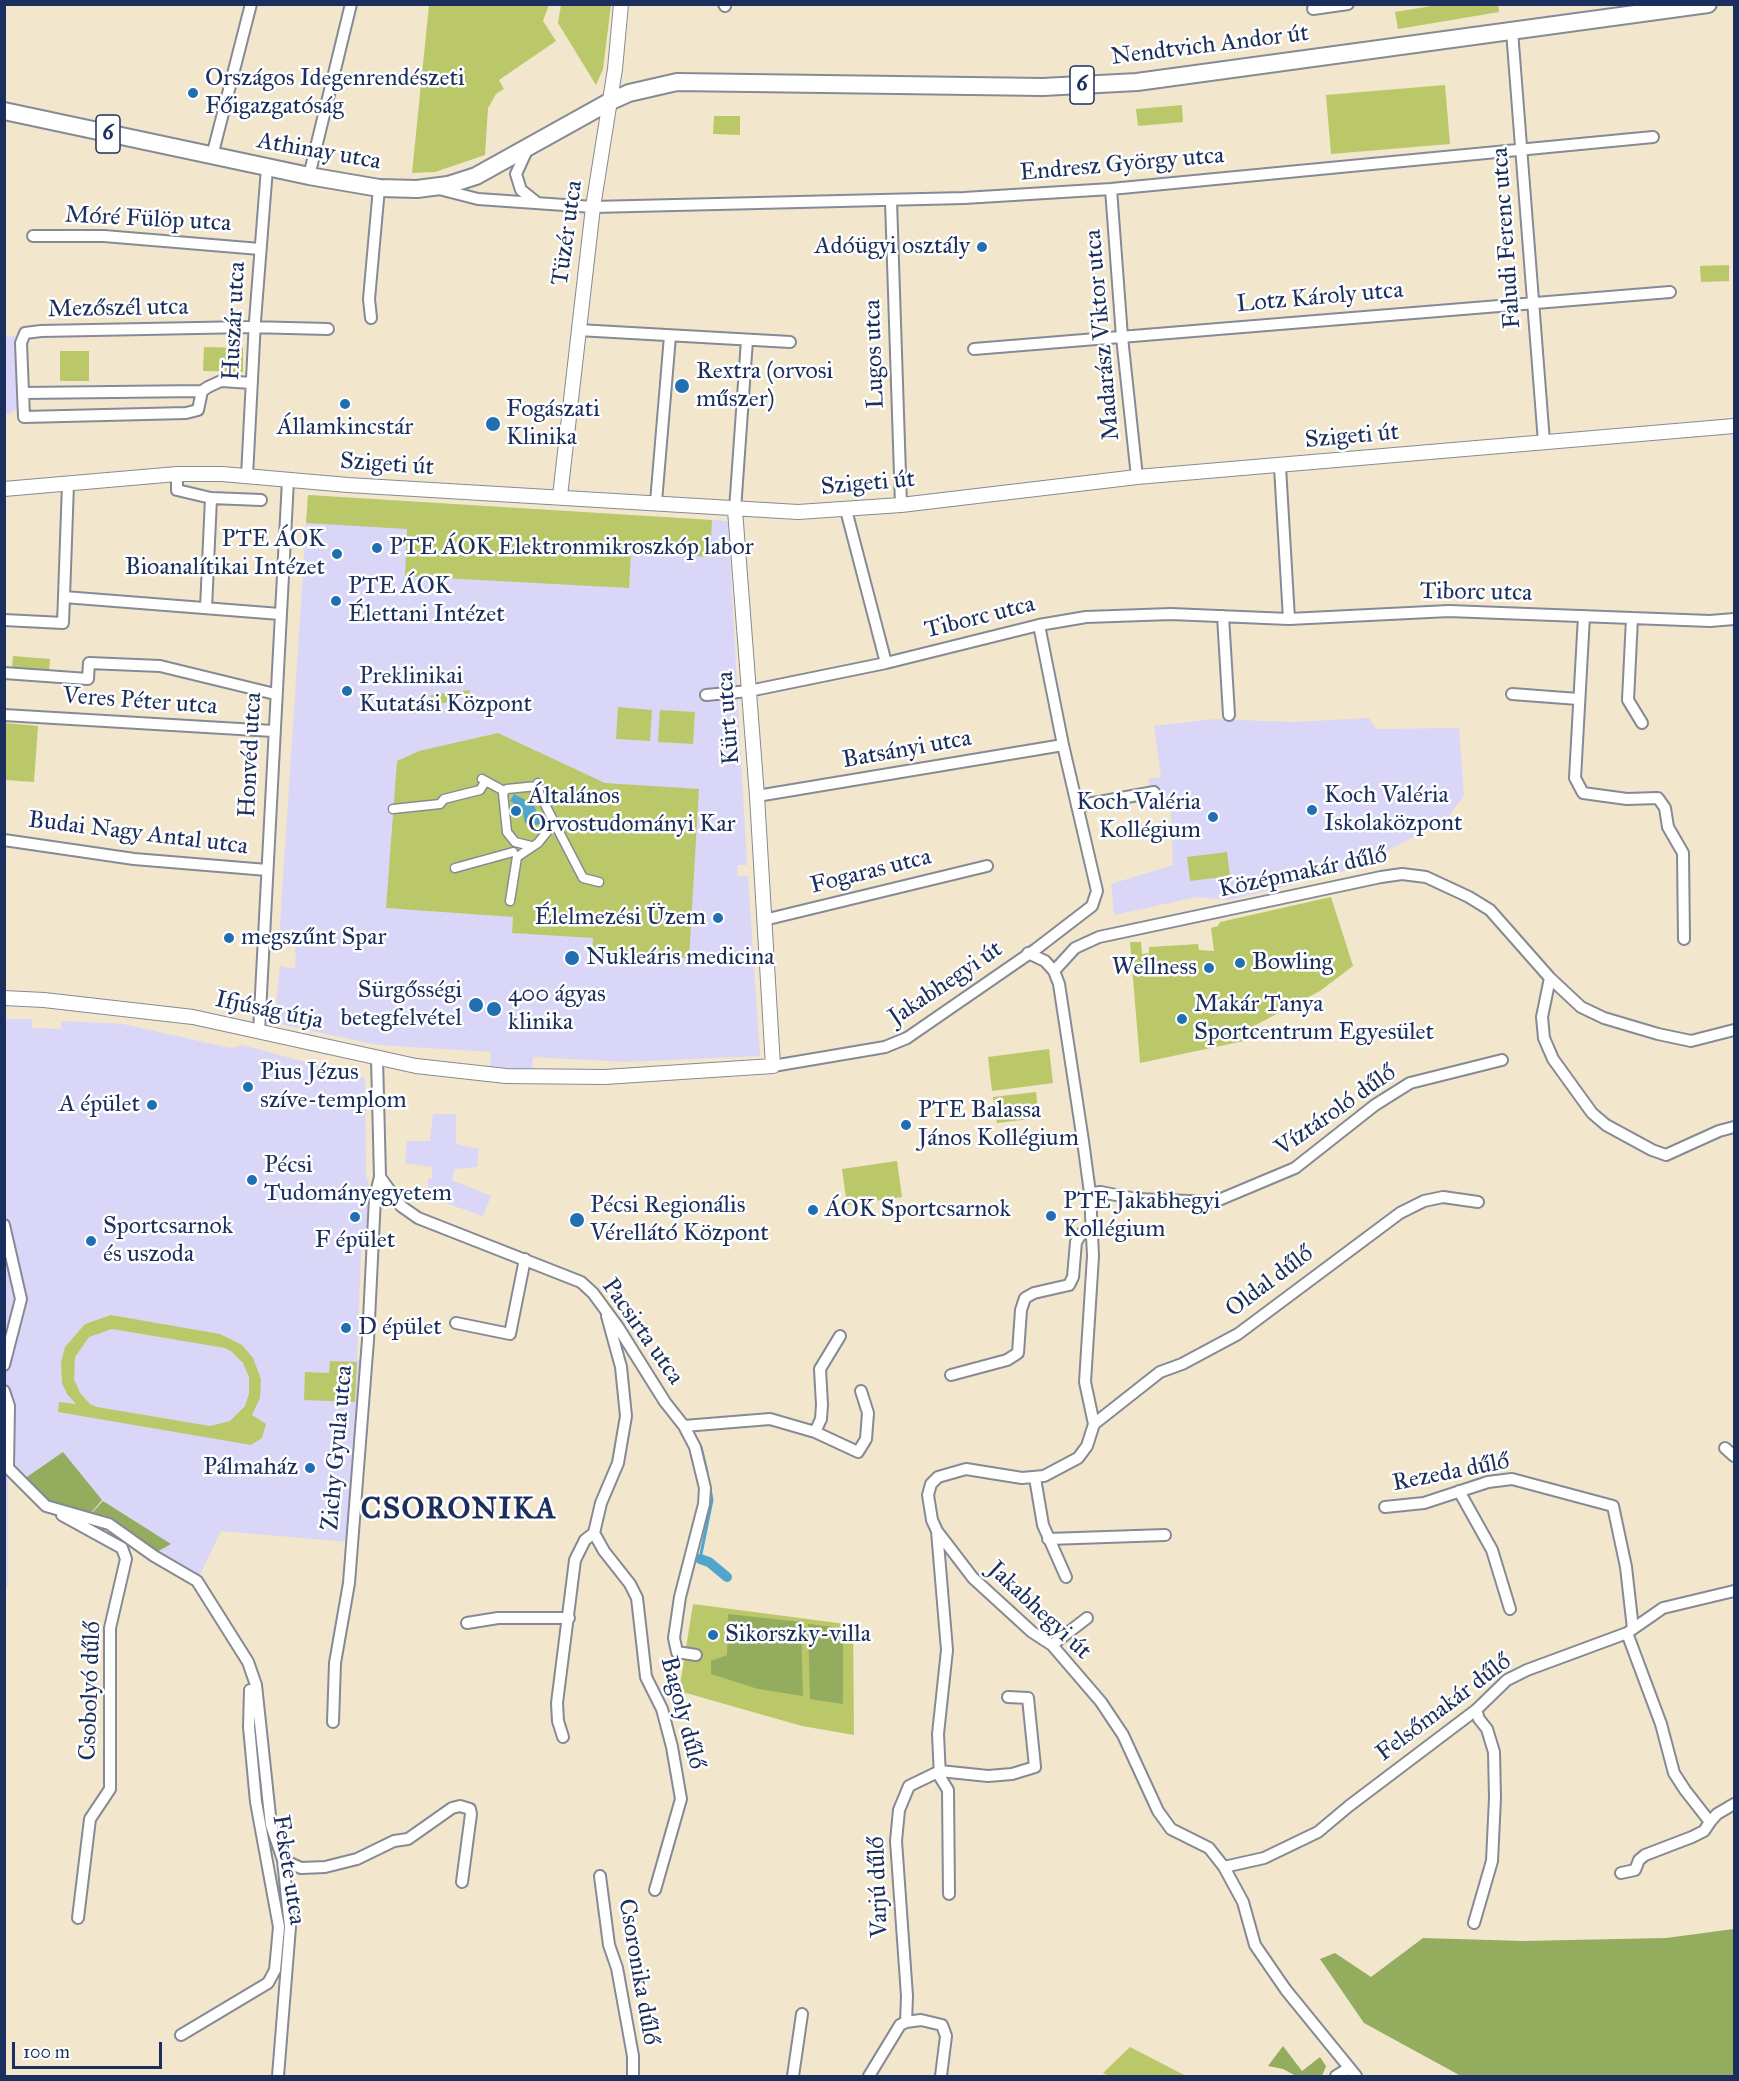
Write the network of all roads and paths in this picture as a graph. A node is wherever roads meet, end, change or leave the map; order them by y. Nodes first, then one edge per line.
1 (251, 4) edge
2 (351, 4) edge
3 (621, 4) edge
4 (1348, 4) edge
5 (1708, 4) edge
6 (1313, 9) dead end
7 (1512, 31) junction
8 (609, 102) junction
9 (4, 111) edge
10 (1653, 137) dead end
11 (527, 149) junction
12 (1521, 151) junction
13 (212, 156) junction
14 (267, 168) junction
15 (309, 176) junction
16 (380, 188) junction
17 (436, 188) junction
18 (1111, 189) junction
19 (891, 201) junction
20 (536, 202) junction
21 (593, 207) junction
22 (33, 236) dead end
23 (260, 249) junction
24 (1670, 292) dead end
25 (1533, 301) junction
26 (372, 318) dead end
27 (255, 328) junction
28 (328, 329) dead end
29 (578, 330) junction
30 (670, 336) junction
31 (1122, 337) junction
32 (747, 340) junction
33 (790, 342) dead end
34 (974, 349) dead end
35 (252, 382) junction
36 (202, 392) junction
37 (24, 393) junction
38 (1734, 426) edge
39 (1544, 442) junction
40 (563, 467) junction
41 (1280, 467) junction
42 (177, 474) junction
43 (247, 476) junction
44 (1137, 477) junction
45 (288, 480) junction
46 (68, 484) junction
47 (4, 489) edge
48 (539, 495) junction
49 (560, 496) junction
50 (211, 498) junction
51 (261, 500) dead end
52 (656, 502) junction
53 (901, 505) junction
54 (735, 510) junction
55 (846, 510) junction
56 (64, 597) junction
57 (206, 608) junction
58 (280, 614) junction
59 (1223, 616) junction
60 (1584, 616) junction
61 (1632, 618) junction
62 (1289, 619) junction
63 (1734, 619) edge
64 (4, 620) edge
65 (1039, 625) junction
66 (885, 663) junction
67 (4, 673) edge
68 (749, 691) junction
69 (275, 694) junction
70 (1512, 694) dead end
71 (706, 695) dead end
72 (1578, 699) junction
73 (4, 715) edge
74 (1229, 715) dead end
75 (1642, 723) dead end
76 (273, 731) junction
77 (1063, 745) junction
78 (504, 791) junction
79 (1155, 792) dead end
80 (757, 796) junction
81 (1077, 806) junction
82 (393, 809) dead end
83 (554, 823) junction
84 (587, 825) dead end
85 (544, 835) junction
86 (560, 835) junction
87 (4, 840) edge
88 (518, 843) junction
89 (531, 846) junction
90 (515, 855) junction
91 (987, 866) dead end
92 (455, 868) dead end
93 (267, 870) junction
94 (599, 882) dead end
95 (510, 901) dead end
96 (765, 920) junction
97 (1684, 939) dead end
98 (1028, 953) junction
99 (1054, 971) junction
100 (1550, 978) junction
101 (4, 998) edge
102 (1734, 1030) edge
103 (259, 1032) junction
104 (377, 1058) junction
105 (1502, 1060) dead end
106 (773, 1066) junction
107 (1734, 1127) edge
108 (380, 1177) junction
109 (390, 1192) junction
110 (1090, 1193) junction
111 (375, 1197) junction
112 (1478, 1202) dead end
113 (4, 1225) edge
114 (1093, 1229) junction
115 (525, 1259) junction
116 (606, 1313) junction
117 (456, 1323) dead end
118 (840, 1336) dead end
119 (4, 1365) edge
120 (951, 1375) dead end
121 (4, 1391) edge
122 (861, 1391) dead end
123 (1094, 1424) junction
124 (684, 1426) junction
125 (815, 1432) junction
126 (1725, 1448) dead end
127 (1734, 1456) edge
128 (1035, 1478) junction
129 (1459, 1491) junction
130 (46, 1506) junction
131 (1385, 1507) dead end
132 (937, 1531) junction
133 (594, 1533) junction
134 (1165, 1535) dead end
135 (1048, 1539) junction
136 (1066, 1577) dead end
137 (1734, 1591) edge
138 (1510, 1609) dead end
139 (1086, 1617) dead end
140 (568, 1618) junction
141 (467, 1623) dead end
142 (1630, 1631) junction
143 (1052, 1645) junction
144 (696, 1655) dead end
145 (248, 1662) junction
146 (1008, 1697) dead end
147 (1476, 1710) junction
148 (333, 1722) dead end
149 (563, 1737) dead end
150 (940, 1772) junction
151 (1734, 1804) edge
152 (1710, 1822) junction
153 (283, 1860) junction
154 (1224, 1867) junction
155 (1621, 1873) dead end
156 (600, 1876) dead end
157 (462, 1882) dead end
158 (655, 1890) dead end
159 (949, 1894) dead end
160 (78, 1918) dead end
161 (1474, 1923) dead end
162 (802, 2014) dead end
163 (906, 2022) junction
164 (181, 2035) dead end
165 (1353, 2072) edge
166 (278, 2076) edge
167 (633, 2076) edge
168 (793, 2076) edge
169 (869, 2076) edge
170 (941, 2076) edge
171 (1336, 2076) edge

1 - 13 street
2 - 15 street
3 - 8 street, Tüzér utca
4 - 6 street
5 - 7 main road, Nendtvich Andor út / 6
7 - 8 main road, Nendtvich Andor út / 6
7 - 12 street, Faludi Ferenc utca
8 - 11 main road, Athinay utca / 6
8 - 21 street, Tüzér utca
9 - 13 main road, Athinay utca / 6
10 - 12 street, Endresz György utca
11 - 17 main road, Athinay utca / 6
11 - 20 street
12 - 18 street, Endresz György utca
12 - 25 street, Faludi Ferenc utca
13 - 14 main road, Athinay utca / 6
14 - 15 main road, Athinay utca / 6
14 - 23 street, Huszár utca
15 - 16 main road, Athinay utca / 6
16 - 17 main road, Athinay utca / 6
16 - 26 street
17 - 20 street, Endresz György utca
18 - 19 street, Endresz György utca
18 - 31 street, Madarász Viktor utca
19 - 21 street, Endresz György utca
19 - 53 street, Lugos utca
20 - 21 street, Endresz György utca
21 - 29 street, Tüzér utca
22 - 23 street, Móré Fülöp utca
23 - 27 street, Huszár utca
24 - 25 street, Lotz Károly utca
25 - 31 street, Lotz Károly utca
25 - 39 street, Faludi Ferenc utca
27 - 28 street, Mezőszél utca
27 - 35 street, Huszár utca
27 - 37 street, Mezőszél utca
29 - 30 street
29 - 40 street, Tüzér utca
30 - 32 street
30 - 52 street
31 - 34 street, Lotz Károly utca
31 - 44 street, Madarász Viktor utca
32 - 33 street
32 - 54 street
35 - 36 street
35 - 43 street, Huszár utca
36 - 37 street
36 - 37 street, Mezőszél utca
38 - 39 street, Szigeti út
39 - 41 street, Szigeti út
40 - 48 street
40 - 49 street, Tüzér utca
41 - 44 street, Szigeti út
41 - 62 street
42 - 43 street, Szigeti út
42 - 46 street, Szigeti út
42 - 50 street
43 - 45 street, Szigeti út
44 - 53 street, Szigeti út
45 - 48 street, Szigeti út
45 - 58 street, Honvéd utca
46 - 47 street, Szigeti út
46 - 56 street
48 - 49 street, Szigeti út
49 - 52 street, Szigeti út
50 - 51 street
50 - 57 street
52 - 54 street, Szigeti út
53 - 55 street, Szigeti út
54 - 55 street, Szigeti út
54 - 68 street, Kürt utca
55 - 66 street
56 - 57 street
56 - 64 street
57 - 58 street
58 - 69 street, Honvéd utca
59 - 62 street, Tiborc utca
59 - 65 street, Tiborc utca
59 - 74 street
60 - 61 street, Tiborc utca
60 - 62 street, Tiborc utca
60 - 72 street
61 - 63 street, Tiborc utca
61 - 75 street
65 - 66 street, Tiborc utca
65 - 77 street
66 - 68 street, Tiborc utca
67 - 69 street
68 - 71 street, Tiborc utca
68 - 80 street, Kürt utca
69 - 76 street, Honvéd utca
70 - 72 street
72 - 97 street
73 - 76 street, Veres Péter utca
76 - 93 street, Honvéd utca
77 - 80 street, Batsányi utca
77 - 81 street
78 - 82 street
78 - 83 street
78 - 88 street
79 - 81 street
80 - 96 street, Kürt utca
81 - 98 street
83 - 84 street
83 - 85 street
83 - 86 street
85 - 86 street
85 - 89 street
86 - 94 street
87 - 93 street, Budai Nagy Antal utca
88 - 89 street
88 - 90 street
89 - 90 street
90 - 92 street
90 - 95 street
91 - 96 street, Fogaras utca
93 - 103 street, Honvéd utca
96 - 106 street, Kürt utca
98 - 99 street, Jakabhegyi út
98 - 106 street, Jakabhegyi út
99 - 100 street, Középmakár dűlő
99 - 110 street
100 - 102 street, Középmakár dűlő
100 - 107 street
101 - 103 street, Ifjúság útja
103 - 104 street, Ifjúság útja
104 - 106 street, Ifjúság útja
104 - 108 street
105 - 110 street, Víztároló dűlő
108 - 109 street, Pacsirta utca
108 - 111 street, Zichy Gyula utca
109 - 111 street
109 - 115 street, Pacsirta utca
110 - 114 street
111 - 148 street, Zichy Gyula utca
112 - 123 street, Oldal dűlő
113 - 119 street
114 - 120 street
114 - 123 street
115 - 116 street, Pacsirta utca
115 - 117 street
116 - 124 street, Pacsirta utca
116 - 133 street
118 - 125 street
121 - 130 street, Fekete utca
122 - 125 street
123 - 128 street, Jakabhegyi út
124 - 125 street
124 - 144 street, Pacsirta utca
126 - 127 street
128 - 132 street, Jakabhegyi út
128 - 135 street
129 - 131 street, Rezeda dűlő
129 - 138 street
129 - 142 street, Rezeda dűlő
130 - 145 street, Fekete utca
130 - 160 street, Csobolyó dűlő
132 - 143 street, Jakabhegyi út
132 - 150 street
133 - 140 street
133 - 158 street, Bagoly dűlő
134 - 135 street
135 - 136 street
137 - 142 street, Felsőmakár dűlő
139 - 143 street
140 - 141 street
140 - 149 street
142 - 147 street, Felsőmakár dűlő
142 - 152 street
143 - 154 street, Jakabhegyi út
145 - 153 street, Fekete utca
145 - 164 street, Fekete utca
146 - 150 street, Varjú dűlő
147 - 154 street, Felsőmakár dűlő
147 - 161 street
150 - 159 street
150 - 163 street, Varjú dűlő
151 - 152 street
152 - 155 street
153 - 157 street, Fekete utca
153 - 166 street, Fekete utca
154 - 165 street, Jakabhegyi út
156 - 167 street, Csoronika dűlő
162 - 168 street
163 - 169 street
163 - 170 street
165 - 171 street

